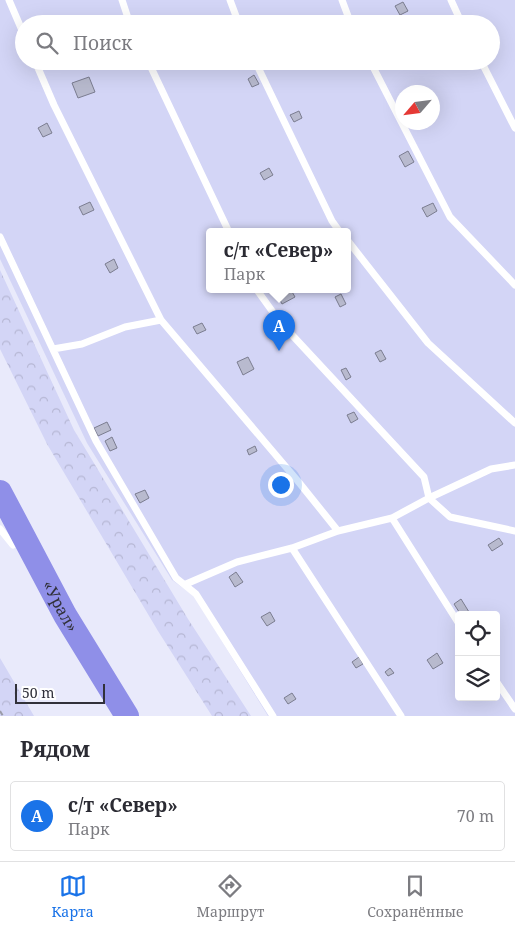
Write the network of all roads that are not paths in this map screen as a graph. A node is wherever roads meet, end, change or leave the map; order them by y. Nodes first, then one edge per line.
1 (9, 0) edge
2 (122, 0) edge
3 (230, 0) edge
4 (342, 0) edge
5 (452, 0) edge
6 (15, 15) edge
7 (127, 15) edge
8 (236, 15) edge
9 (348, 15) edge
10 (458, 15) edge
11 (39, 70) edge
12 (152, 70) edge
13 (259, 70) edge
14 (375, 70) edge
15 (486, 70) edge
16 (515, 128) edge
17 (227, 228) edge
18 (337, 228) edge
19 (0, 237) edge
20 (351, 246) edge
21 (515, 285) edge
22 (259, 293) edge
23 (162, 320) junction
24 (53, 349) junction
25 (515, 423) edge
26 (515, 465) edge
27 (0, 492) edge
28 (429, 498) junction
29 (392, 518) junction
30 (0, 521) edge
31 (338, 531) junction
32 (515, 531) edge
33 (6, 537) edge
34 (292, 548) junction
35 (186, 584) junction
36 (455, 618) edge
37 (500, 687) edge
38 (515, 709) edge
39 (111, 716) edge
40 (127, 716) edge
41 (273, 716) edge
42 (402, 716) edge

1 - 6 lane
2 - 7 lane
3 - 8 lane
4 - 9 lane
5 - 10 lane
11 - 23 lane
12 - 17 lane
13 - 18 lane
14 - 21 lane
15 - 16 lane
19 - 24 lane
20 - 25 lane
22 - 28 lane
23 - 24 lane
23 - 31 lane
24 - 35 lane
26 - 28 lane
27 - 40 highway, «Урал»
28 - 29 lane
28 - 32 lane
29 - 31 lane
29 - 36 lane
30 - 33 highway, «Урал»
31 - 34 lane
33 - 39 highway, «Урал»
34 - 35 lane
34 - 42 lane
35 - 41 lane
37 - 38 lane

